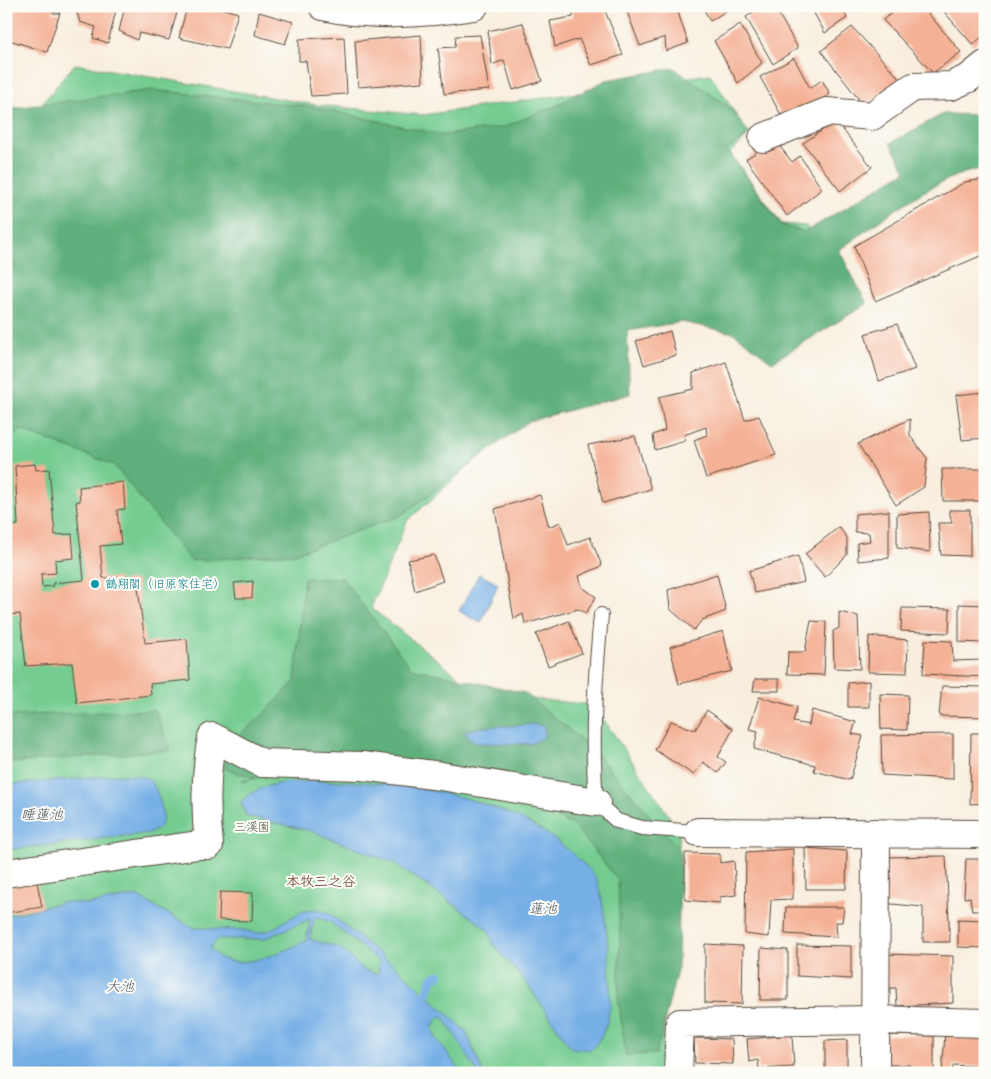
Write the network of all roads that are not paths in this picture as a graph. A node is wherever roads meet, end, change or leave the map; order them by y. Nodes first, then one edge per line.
1 (323, 6) edge
2 (474, 6) edge
3 (985, 65) edge
4 (763, 138) dead end
5 (601, 615) dead end
6 (596, 802) junction
7 (698, 832) joint
8 (876, 833) junction
9 (985, 834) edge
10 (6, 873) edge
11 (874, 1020) junction
12 (985, 1022) edge
13 (678, 1073) edge
14 (874, 1073) edge

1 - 2 street
3 - 4 street
5 - 6 lane
6 - 7 lane
6 - 10 street
7 - 8 street
8 - 9 street
8 - 11 street
11 - 12 street
11 - 13 street
11 - 14 street

